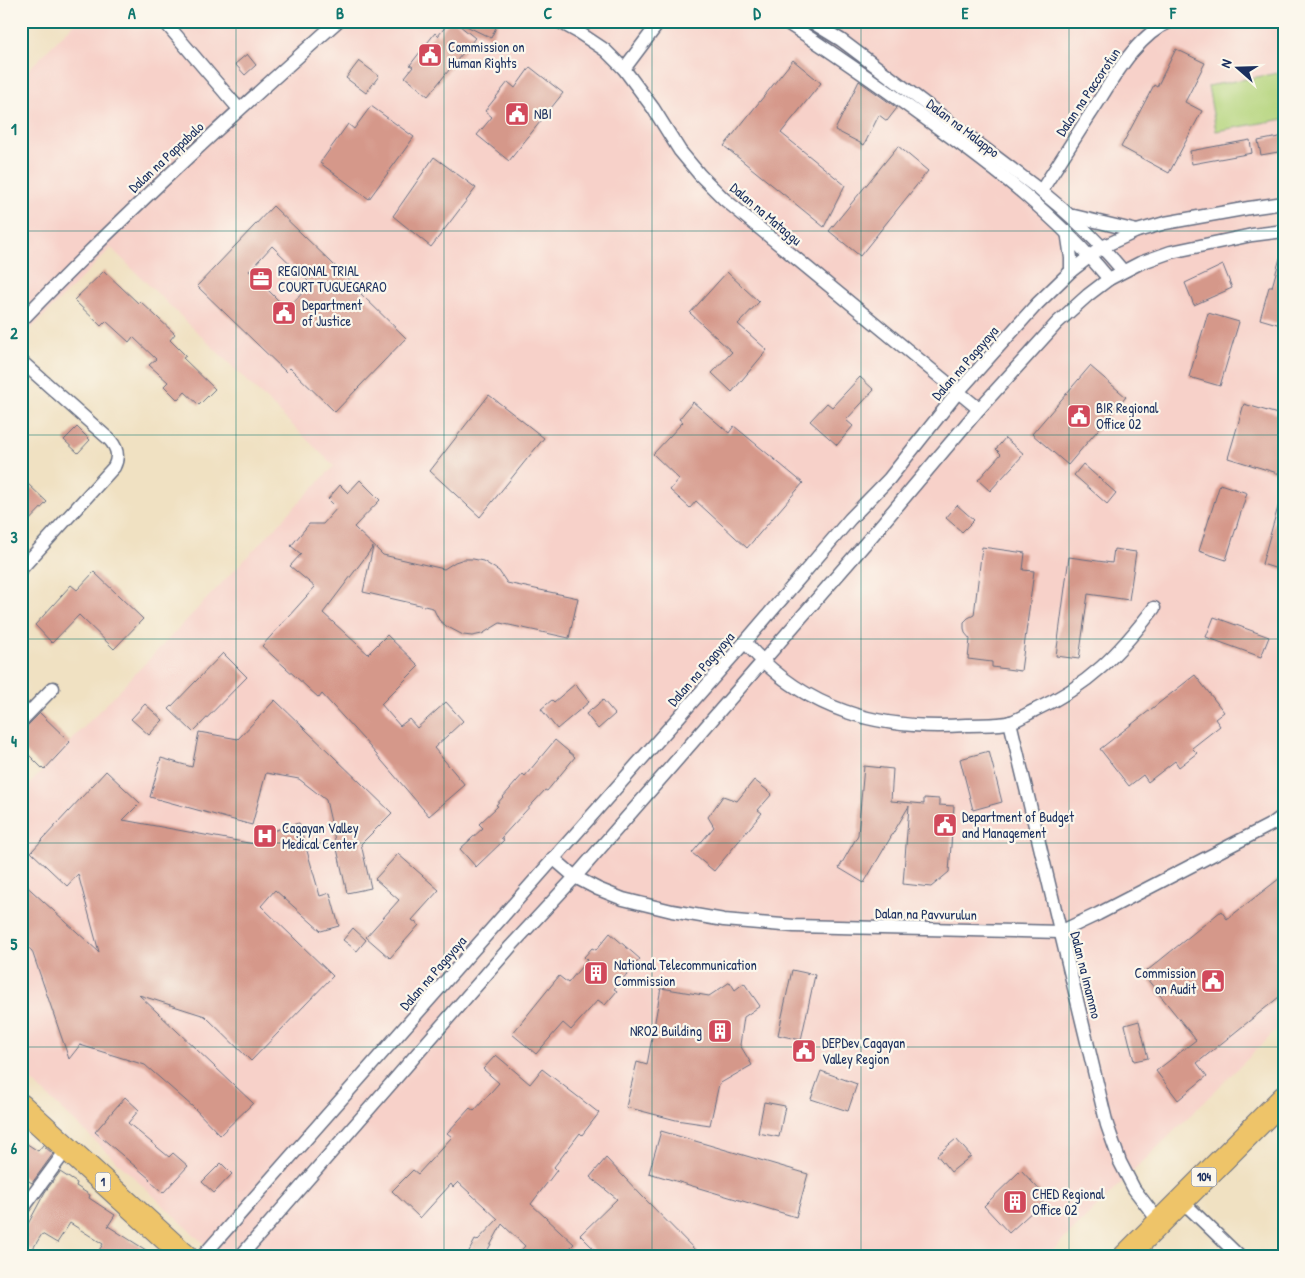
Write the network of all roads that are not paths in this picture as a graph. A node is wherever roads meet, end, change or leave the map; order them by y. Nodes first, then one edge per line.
1 (164, 21) edge
2 (338, 21) edge
3 (558, 21) edge
4 (660, 21) edge
5 (784, 21) edge
6 (810, 21) edge
7 (1171, 21) edge
8 (624, 69) junction
9 (239, 109) junction
10 (1041, 191) junction
11 (1284, 204) edge
12 (1072, 216) junction
13 (1067, 231) junction
14 (1137, 231) junction
15 (1284, 231) edge
16 (1102, 247) junction
17 (1090, 255) junction
18 (1071, 271) junction
19 (1122, 271) junction
20 (1109, 279) junction
21 (21, 321) edge
22 (21, 361) edge
23 (958, 392) junction
24 (979, 409) junction
25 (21, 569) edge
26 (1154, 608) dead end
27 (745, 642) junction
28 (761, 661) junction
29 (53, 688) dead end
30 (21, 721) edge
31 (1010, 722) junction
32 (1284, 815) edge
33 (553, 858) junction
34 (575, 877) junction
35 (1060, 932) junction
36 (1284, 1098) edge
37 (21, 1106) edge
38 (67, 1149) junction
39 (1181, 1200) junction
40 (21, 1211) edge
41 (1160, 1223) junction
42 (186, 1257) edge
43 (202, 1257) edge
44 (240, 1257) edge
45 (1126, 1257) edge
46 (1240, 1257) edge

1 - 9 street
2 - 9 street, Dalan na Pappabalo
3 - 8 street, Dalan na Mataggu
4 - 8 street
5 - 13 street, Dalan na Malappo
6 - 10 street, Dalan na Malappo
7 - 10 street, Dalan na Paccorofun
8 - 23 street, Dalan na Mataggu
9 - 21 street, Dalan na Pappabalo
10 - 12 street, Dalan na Malappo
11 - 14 street, Dalan na Pagayaya
12 - 14 street
12 - 16 street, Dalan na Malappo
13 - 17 street, Dalan na Malappo
13 - 18 street
14 - 16 street, Dalan na Pagayaya
15 - 19 street
16 - 17 street, Dalan na Pagayaya
16 - 19 street, Dalan na Malappo
17 - 18 street, Dalan na Pagayaya
17 - 20 street, Dalan na Malappo
18 - 23 street, Dalan na Pagayaya
19 - 20 street
20 - 24 street
22 - 25 street
23 - 24 street, Dalan na Mataggu
23 - 27 street, Dalan na Pagayaya
24 - 28 street
26 - 31 street
27 - 28 street
27 - 33 street, Dalan na Pagayaya
28 - 31 street
28 - 34 street
29 - 30 street
31 - 35 street, Dalan na Imammo
32 - 35 street, Dalan na Pavvurulun
33 - 34 street, Dalan na Pavvurulun
33 - 43 street, Dalan na Pagayaya
34 - 35 street, Dalan na Pavvurulun
34 - 44 street
35 - 41 street, Dalan na Imammo
36 - 39 highway, 104
37 - 38 highway, 1
38 - 40 street
38 - 42 highway, 1
39 - 41 highway, 104
39 - 46 street
41 - 45 highway, 104

